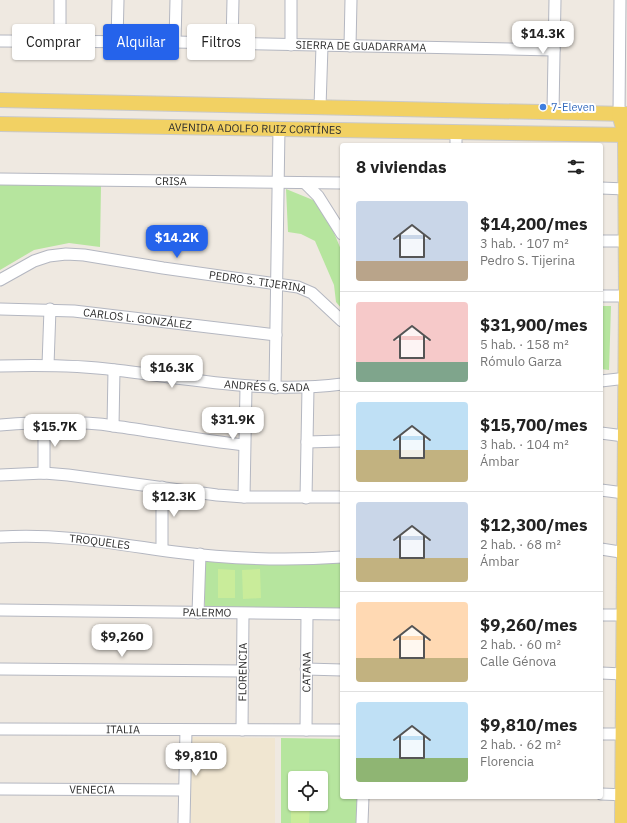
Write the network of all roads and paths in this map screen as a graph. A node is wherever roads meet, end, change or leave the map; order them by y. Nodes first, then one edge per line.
1 (60, 0) edge
2 (118, 0) edge
3 (176, 0) edge
4 (233, 0) edge
5 (292, 0) edge
6 (351, 0) edge
7 (555, 0) edge
8 (620, 0) edge
9 (60, 24) edge
10 (118, 24) edge
11 (175, 24) edge
12 (232, 24) edge
13 (0, 41) edge
14 (12, 41) edge
15 (255, 44) edge
16 (291, 44) junction
17 (322, 46) junction
18 (350, 46) junction
19 (554, 50) junction
20 (0, 100) edge
21 (320, 107) junction
22 (553, 111) junction
23 (623, 111) edge
24 (0, 124) edge
25 (279, 128) junction
26 (626, 135) edge
27 (456, 138) edge
28 (0, 179) edge
29 (278, 182) junction
30 (305, 183) junction
31 (340, 183) edge
32 (603, 188) edge
33 (625, 189) junction
34 (340, 231) edge
35 (603, 241) edge
36 (626, 241) junction
37 (0, 280) edge
38 (276, 283) junction
39 (603, 296) edge
40 (626, 296) junction
41 (0, 309) edge
42 (50, 309) junction
43 (340, 319) edge
44 (276, 335) junction
45 (48, 365) junction
46 (0, 366) edge
47 (114, 370) junction
48 (626, 378) edge
49 (603, 381) edge
50 (340, 384) edge
51 (246, 387) junction
52 (275, 388) junction
53 (308, 388) junction
54 (44, 423) junction
55 (0, 425) edge
56 (113, 426) junction
57 (603, 432) edge
58 (624, 436) junction
59 (340, 441) edge
60 (308, 442) junction
61 (244, 445) junction
62 (44, 473) junction
63 (0, 475) edge
64 (162, 487) junction
65 (603, 490) edge
66 (624, 493) junction
67 (244, 497) junction
68 (306, 498) junction
69 (340, 498) edge
70 (0, 537) edge
71 (162, 549) junction
72 (603, 549) edge
73 (625, 553) edge
74 (200, 554) junction
75 (340, 557) edge
76 (0, 610) edge
77 (198, 613) junction
78 (243, 614) junction
79 (307, 614) junction
80 (340, 614) edge
81 (603, 615) edge
82 (623, 615) junction
83 (0, 668) edge
84 (306, 669) junction
85 (340, 670) edge
86 (243, 671) junction
87 (603, 673) edge
88 (623, 674) junction
89 (0, 729) edge
90 (186, 730) junction
91 (242, 730) junction
92 (306, 730) junction
93 (340, 730) edge
94 (603, 734) edge
95 (622, 734) junction
96 (0, 789) edge
97 (184, 790) junction
98 (603, 794) edge
99 (624, 795) edge
100 (363, 799) edge
101 (184, 823) edge
102 (362, 823) edge
103 (622, 823) edge

1 - 9 street
2 - 10 street
3 - 11 street
4 - 12 street
5 - 16 street
6 - 18 street
7 - 19 street
8 - 23 street
13 - 14 street, SIERRA DE GUADARRAMA
15 - 16 street, SIERRA DE GUADARRAMA
16 - 17 street, SIERRA DE GUADARRAMA
17 - 18 street, SIERRA DE GUADARRAMA
17 - 21 street
18 - 19 street, SIERRA DE GUADARRAMA
19 - 22 street
20 - 21 main road, AVENIDA ADOLFO RUIZ CORTÍNES
21 - 22 main road, AVENIDA ADOLFO RUIZ CORTÍNES
22 - 23 main road, AVENIDA ADOLFO RUIZ CORTÍNES
23 - 26 main road
24 - 25 main road, AVENIDA ADOLFO RUIZ CORTÍNES
25 - 27 main road, AVENIDA ADOLFO RUIZ CORTÍNES
25 - 29 street
26 - 27 main road, AVENIDA ADOLFO RUIZ CORTÍNES
26 - 33 main road
28 - 29 street, CRISA
29 - 30 street, CRISA
29 - 38 street
30 - 31 street, CRISA
30 - 34 street
32 - 33 street
33 - 36 main road
35 - 36 street
36 - 40 main road
37 - 38 street, PEDRO S. TIJERINA
38 - 43 street, PEDRO S. TIJERINA
38 - 44 street
39 - 40 street
40 - 48 main road
41 - 42 street, CARLOS L. GONZÁLEZ
42 - 44 street, CARLOS L. GONZÁLEZ
42 - 45 street
44 - 52 street
45 - 46 street, ANDRÉS G. SADA
45 - 47 street, ANDRÉS G. SADA
47 - 51 street, ANDRÉS G. SADA
47 - 56 street
48 - 49 street
48 - 58 main road
50 - 53 street, ANDRÉS G. SADA
51 - 52 street, ANDRÉS G. SADA
51 - 61 street
52 - 53 street, ANDRÉS G. SADA
53 - 60 street
54 - 55 street
54 - 56 street
54 - 62 street
56 - 61 street
57 - 58 street
58 - 66 main road
59 - 60 street
60 - 68 street
61 - 67 street
62 - 63 street
62 - 64 street
64 - 67 street
64 - 71 street
65 - 66 street
66 - 73 main road
67 - 68 street
68 - 69 street
70 - 71 street, TROQUELES
71 - 74 street, TROQUELES
72 - 73 street
73 - 82 main road
74 - 75 street, TROQUELES
74 - 77 street
76 - 77 street, PALERMO
77 - 78 street, PALERMO
78 - 79 street, PALERMO
78 - 86 street, FLORENCIA
79 - 80 street, PALERMO
79 - 84 street, CATANA
81 - 82 street
82 - 88 main road
83 - 86 street
84 - 85 street
84 - 92 street, CATANA
86 - 91 street, FLORENCIA
87 - 88 street
88 - 95 main road
89 - 90 street, ITALIA
90 - 91 street, ITALIA
90 - 97 street
91 - 92 street, ITALIA
92 - 93 street, ITALIA
94 - 95 street
95 - 99 main road
96 - 97 street, VENECIA
97 - 101 street
98 - 99 street
99 - 103 main road
100 - 102 street

